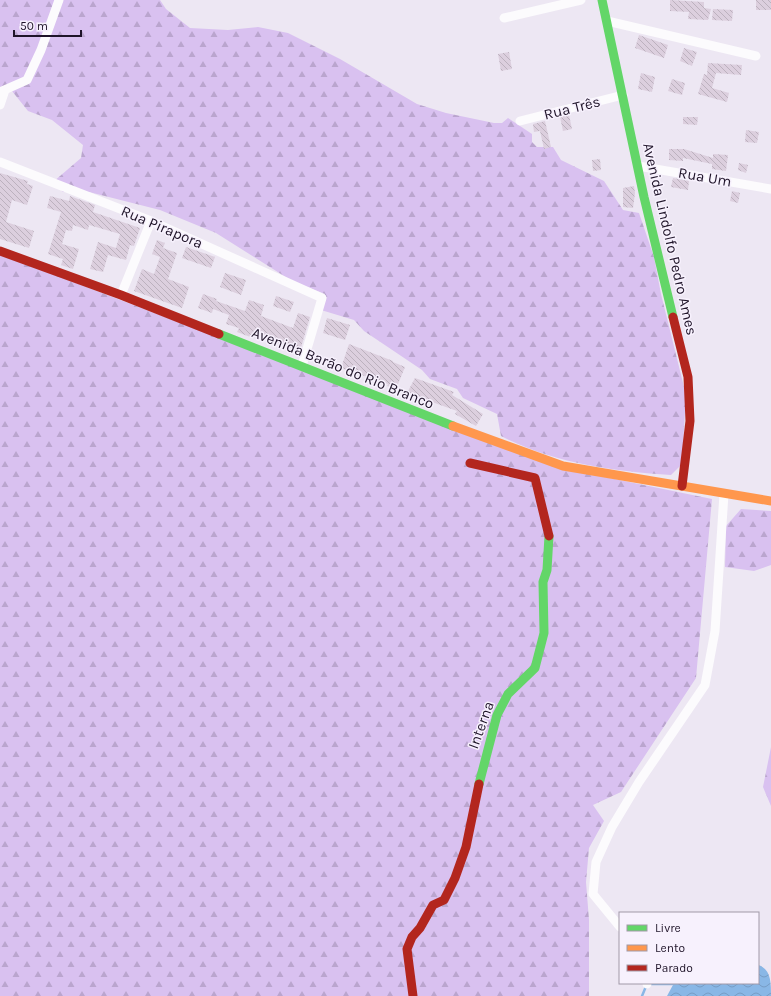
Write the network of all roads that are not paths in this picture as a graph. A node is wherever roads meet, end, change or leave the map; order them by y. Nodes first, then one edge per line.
1 (60, 0) edge
2 (581, 0) edge
3 (602, 0) edge
4 (504, 18) dead end
5 (607, 21) junction
6 (756, 56) dead end
7 (2, 91) edge
8 (623, 95) junction
9 (0, 105) edge
10 (520, 121) dead end
11 (0, 162) edge
12 (638, 166) junction
13 (771, 189) edge
14 (151, 221) junction
15 (0, 252) edge
16 (121, 295) junction
17 (302, 366) junction
18 (470, 463) dead end
19 (682, 486) junction
20 (724, 494) junction
21 (771, 501) edge
22 (619, 926) edge
23 (413, 996) edge

1 - 7 street
2 - 4 street
3 - 5 street, Avenida Lindolfo Pedro Ames
5 - 6 street
5 - 8 street, Avenida Lindolfo Pedro Ames
7 - 9 street
8 - 10 street, Rua Três
8 - 12 street, Avenida Lindolfo Pedro Ames
11 - 14 street, Rua Pirapora
12 - 13 street, Rua Um
12 - 19 street, Avenida Lindolfo Pedro Ames
14 - 16 street
14 - 17 street, Rua Pirapora
15 - 16 street, Avenida Barão do Rio Branco
16 - 17 street, Avenida Barão do Rio Branco
17 - 19 street, Avenida Barão do Rio Branco
18 - 23 street, Interna
19 - 20 street, Avenida Barão do Rio Branco
20 - 21 street, Avenida Barão do Rio Branco
20 - 22 street

